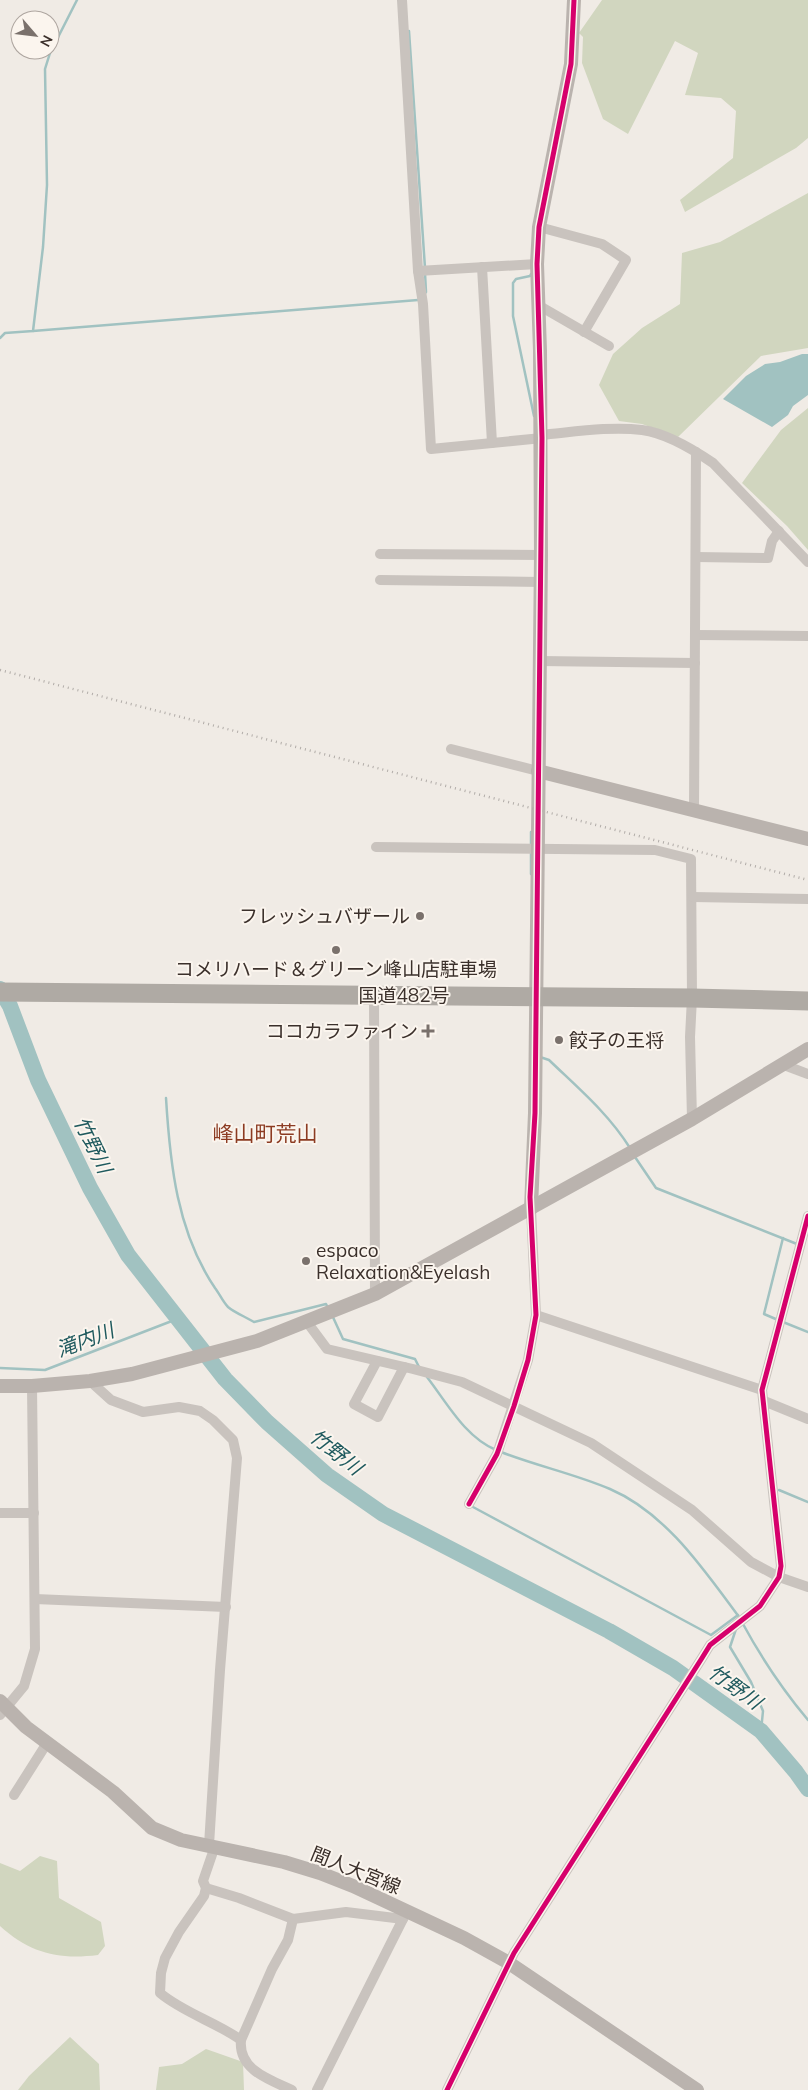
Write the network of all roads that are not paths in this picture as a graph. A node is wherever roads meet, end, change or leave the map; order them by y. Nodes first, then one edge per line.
1 (402, 0) edge
2 (574, 0) edge
3 (539, 227) junction
4 (537, 264) junction
5 (482, 267) junction
6 (418, 271) junction
7 (538, 305) junction
8 (584, 332) junction
9 (609, 346) dead end
10 (541, 436) junction
11 (492, 443) junction
12 (696, 452) junction
13 (779, 531) junction
14 (380, 554) dead end
15 (541, 555) junction
16 (696, 557) junction
17 (808, 562) edge
18 (380, 580) dead end
19 (541, 582) junction
20 (695, 635) junction
21 (808, 636) edge
22 (540, 661) junction
23 (695, 663) junction
24 (451, 749) dead end
25 (538, 771) junction
26 (694, 811) junction
27 (808, 839) edge
28 (376, 847) dead end
29 (536, 848) junction
30 (692, 897) junction
31 (808, 899) edge
32 (0, 992) edge
33 (374, 995) junction
34 (536, 996) junction
35 (692, 998) junction
36 (808, 1001) edge
37 (808, 1049) edge
38 (784, 1065) junction
39 (808, 1074) edge
40 (692, 1119) junction
41 (530, 1208) junction
42 (808, 1216) edge
43 (804, 1243) edge
44 (375, 1294) junction
45 (536, 1315) junction
46 (307, 1322) junction
47 (377, 1361) junction
48 (404, 1367) junction
49 (90, 1381) junction
50 (0, 1386) edge
51 (32, 1386) junction
52 (762, 1390) junction
53 (764, 1400) junction
54 (514, 1406) junction
55 (808, 1418) edge
56 (469, 1504) dead end
57 (0, 1513) edge
58 (34, 1513) junction
59 (779, 1577) junction
60 (808, 1587) edge
61 (36, 1599) junction
62 (226, 1607) junction
63 (2, 1708) edge
64 (47, 1743) junction
65 (14, 1795) dead end
66 (212, 1846) junction
67 (206, 1888) junction
68 (405, 1915) junction
69 (293, 1918) junction
70 (509, 1963) junction
71 (241, 2040) junction
72 (292, 2090) edge
73 (317, 2090) edge
74 (447, 2090) edge
75 (697, 2090) edge

1 - 6 street
2 - 3 street
3 - 4 street
3 - 8 street
4 - 5 street
4 - 7 street
5 - 6 street
5 - 11 street
6 - 11 street
7 - 8 street
7 - 10 street
8 - 9 street
10 - 11 street
10 - 12 street
10 - 15 street
12 - 13 street
12 - 16 street
13 - 16 street
13 - 17 street
14 - 15 street
15 - 19 street
16 - 20 street
18 - 19 street
19 - 22 street
20 - 21 street
20 - 23 street
22 - 23 street
22 - 25 street
23 - 26 street
24 - 25 street
25 - 26 street
25 - 29 street
26 - 27 street
28 - 29 street
29 - 30 street
29 - 34 street
30 - 31 street
30 - 35 street
32 - 33 highway, 国道482号
33 - 34 highway, 国道482号
33 - 44 street
34 - 35 highway, 国道482号
34 - 41 street
35 - 36 highway, 国道482号
35 - 40 street
37 - 38 street
38 - 39 street
38 - 40 street
40 - 41 street
41 - 44 street
41 - 45 street
42 - 43 street
43 - 52 street
44 - 46 street
45 - 52 street
45 - 54 street
46 - 47 street
46 - 49 street
47 - 48 street
47 - 48 street
48 - 54 street
49 - 51 street
49 - 62 street
50 - 51 street
51 - 58 street
52 - 53 street
53 - 55 street
53 - 59 street
54 - 56 street
54 - 59 street
57 - 58 street
58 - 61 street
59 - 60 street
59 - 70 street
61 - 62 street
61 - 63 street
62 - 66 street
63 - 64 street, 間人大宮線
64 - 65 street
64 - 66 street, 間人大宮線
66 - 67 street
66 - 68 street, 間人大宮線
67 - 69 street
67 - 71 street
68 - 69 street
68 - 70 street, 間人大宮線
68 - 73 street
69 - 71 street
70 - 74 street
70 - 75 street, 間人大宮線
71 - 72 street

